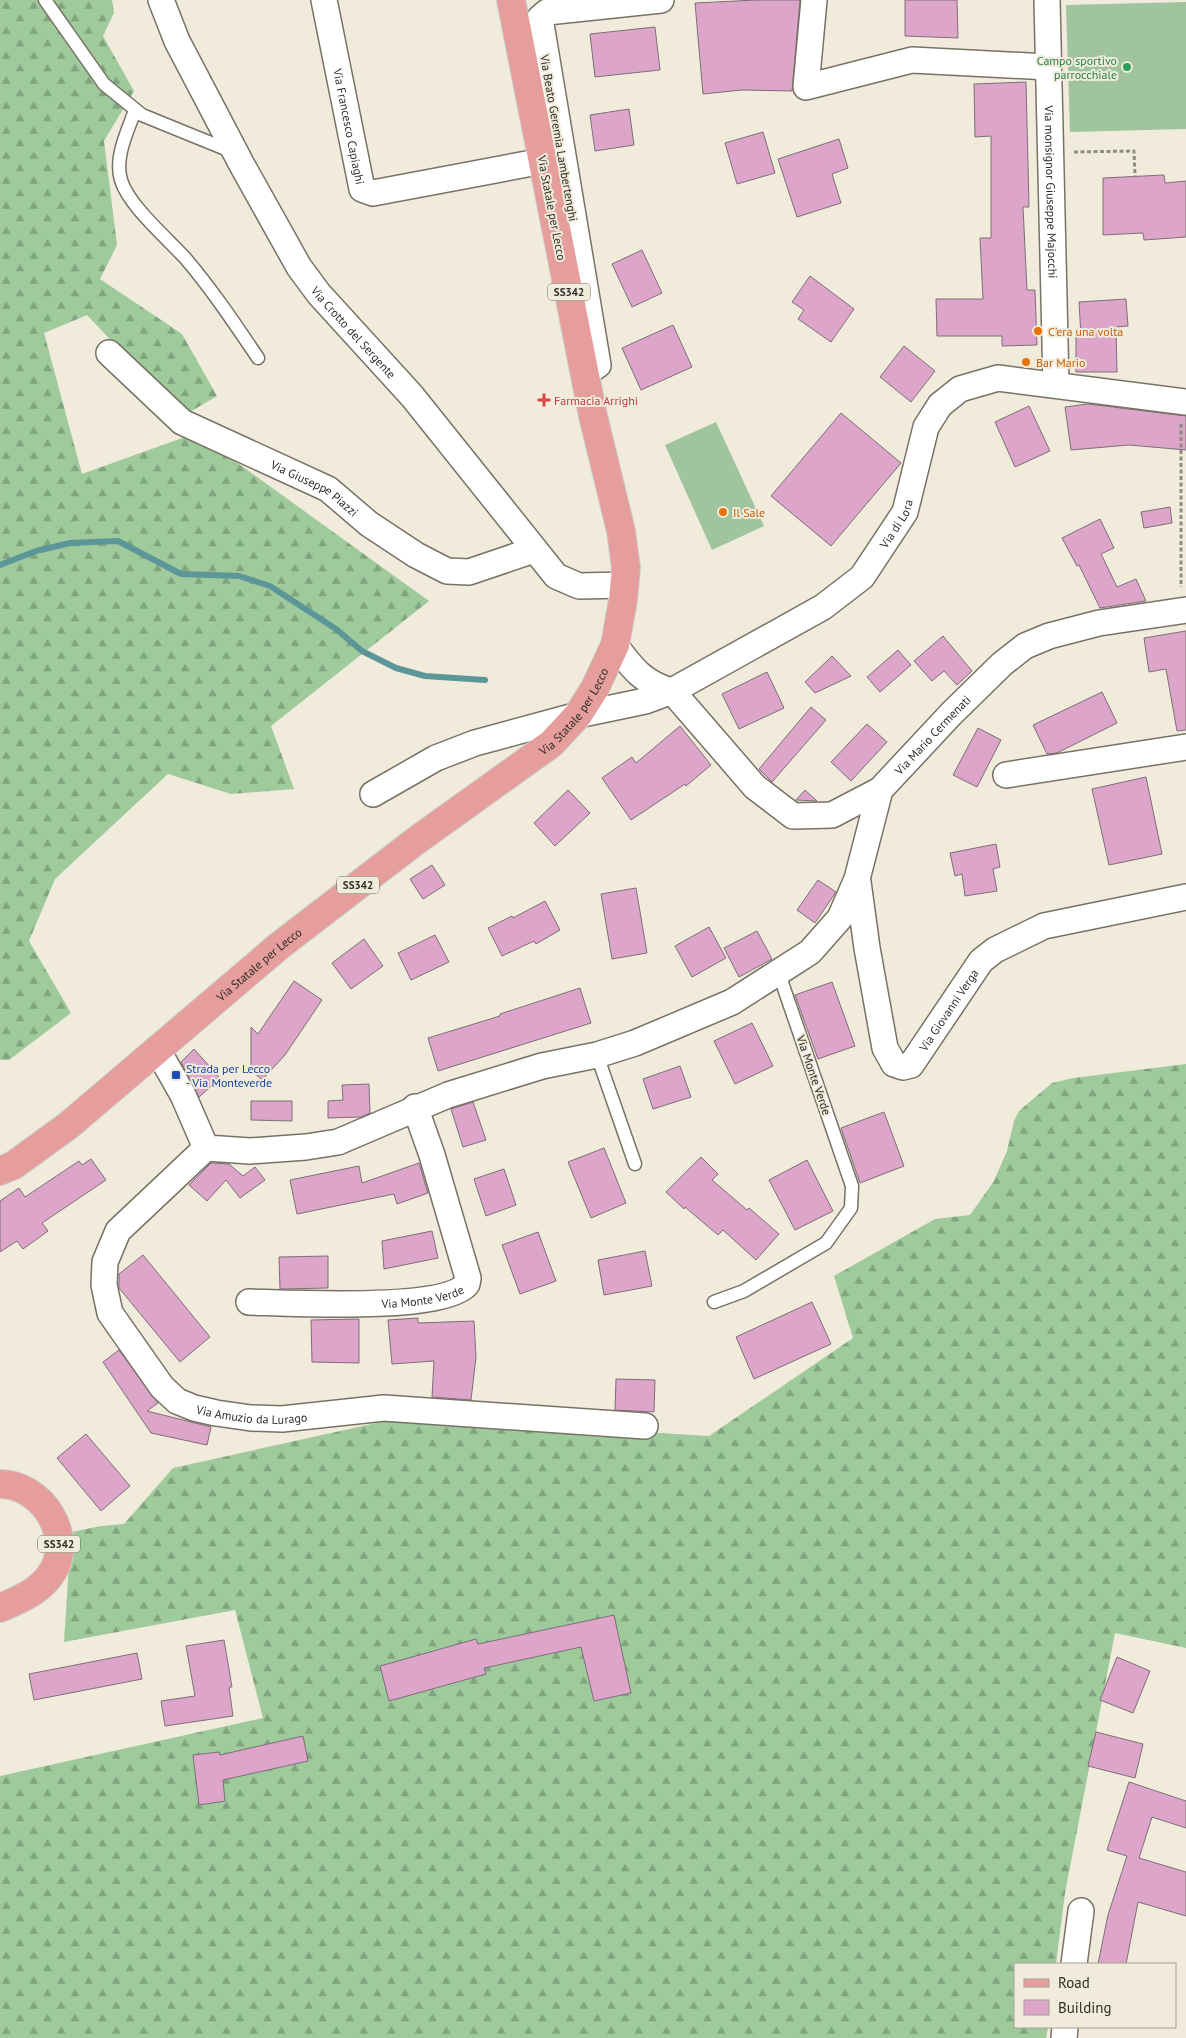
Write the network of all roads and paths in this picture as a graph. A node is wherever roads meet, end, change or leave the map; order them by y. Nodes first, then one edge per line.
1 (45, 0) edge
2 (161, 0) edge
3 (324, 0) edge
4 (511, 0) edge
5 (656, 0) edge
6 (814, 0) edge
7 (1047, 0) edge
8 (1048, 67) junction
9 (136, 110) junction
10 (1050, 151) junction
11 (236, 153) junction
12 (543, 161) junction
13 (1135, 176) dead end
14 (110, 353) dead end
15 (258, 358) dead end
16 (585, 374) junction
17 (1056, 384) junction
18 (1183, 401) edge
19 (534, 550) junction
20 (624, 585) junction
21 (1184, 610) edge
22 (615, 645) junction
23 (672, 690) junction
24 (578, 715) junction
25 (1186, 747) edge
26 (1006, 775) dead end
27 (880, 790) junction
28 (373, 794) dead end
29 (857, 879) junction
30 (1186, 897) edge
31 (778, 971) junction
32 (157, 1049) junction
33 (597, 1055) junction
34 (415, 1107) junction
35 (206, 1148) junction
36 (635, 1164) dead end
37 (0, 1171) edge
38 (248, 1302) dead end
39 (714, 1302) dead end
40 (645, 1426) dead end
41 (0, 1484) edge
42 (0, 1608) edge
43 (1082, 1911) dead end
44 (1074, 1963) edge

1 - 9 lane
2 - 11 street, Via Crotto del Sergente
3 - 12 street, Via Francesco Capiaghi
4 - 12 main road, Via Statale per Lecco / SS342
5 - 16 street, Via Beato Geremia Lambertenghi
6 - 8 street
7 - 8 street, Via monsignor Giuseppe Majocchi
8 - 10 street, Via monsignor Giuseppe Majocchi
9 - 11 lane
9 - 15 lane
10 - 13 path
10 - 17 street, Via monsignor Giuseppe Majocchi
11 - 19 street, Via Crotto del Sergente
12 - 16 main road, Via Statale per Lecco / SS342
14 - 19 street, Via Giuseppe Piazzi
16 - 20 main road, Via Statale per Lecco / SS342
17 - 18 street, Via di Lora
17 - 23 street, Via di Lora
18 - 21 path
19 - 20 street, Via Crotto del Sergente
20 - 22 main road, Via Statale per Lecco / SS342
21 - 27 street, Via Mario Cermenati
22 - 23 street
22 - 24 main road, Via Statale per Lecco / SS342
23 - 24 street, Via di Lora
23 - 27 street
24 - 28 street, Via di Lora
24 - 32 main road, Via Statale per Lecco / SS342
25 - 26 street
27 - 29 street, Via Mario Cermenati
29 - 30 street, Via Giovanni Verga
29 - 31 street, Via Mario Cermenati
31 - 33 street
31 - 39 lane, Via Monte Verde
32 - 35 street
32 - 37 main road, Via Statale per Lecco / SS342
33 - 34 street
33 - 36 lane
34 - 35 street
34 - 38 street, Via Monte Verde
35 - 40 street, Via Amuzio da Lurago
41 - 42 main road, SS342
43 - 44 street

